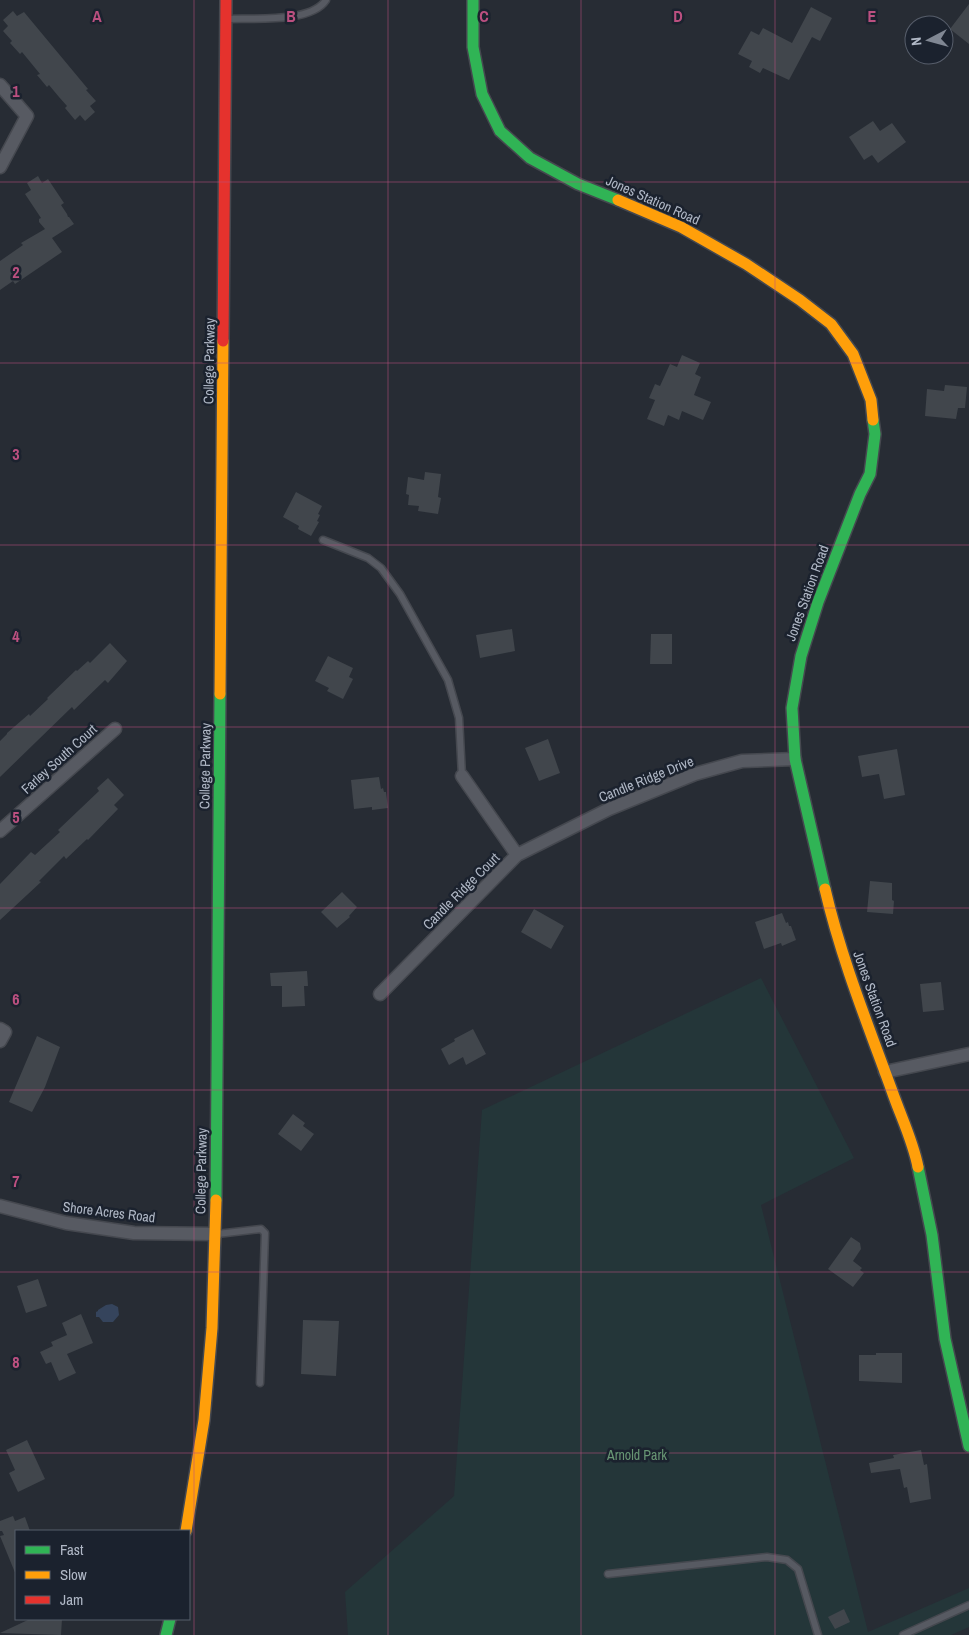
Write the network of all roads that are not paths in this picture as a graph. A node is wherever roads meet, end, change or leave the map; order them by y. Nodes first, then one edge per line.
1 (226, 0) edge
2 (326, 0) edge
3 (473, 0) edge
4 (227, 20) junction
5 (0, 85) edge
6 (0, 167) edge
7 (323, 540) dead end
8 (115, 730) dead end
9 (795, 758) junction
10 (462, 776) joint
11 (0, 831) edge
12 (517, 855) junction
13 (380, 994) dead end
14 (0, 1030) edge
15 (0, 1041) edge
16 (969, 1054) edge
17 (885, 1072) junction
18 (0, 1206) edge
19 (216, 1234) junction
20 (260, 1383) dead end
21 (969, 1446) edge
22 (186, 1530) edge
23 (608, 1574) dead end
24 (969, 1605) edge
25 (170, 1620) edge
26 (166, 1635) edge
27 (818, 1635) edge
28 (903, 1635) edge

1 - 4 street, College Parkway
2 - 4 lane
3 - 9 street, Jones Station Road
4 - 19 street, College Parkway
5 - 6 street
7 - 10 lane
8 - 11 street, Farley South Court
9 - 12 street, Candle Ridge Drive
9 - 17 street, Jones Station Road
10 - 12 street, Candle Ridge Court
12 - 13 street, Candle Ridge Court
14 - 15 street
16 - 17 street
17 - 21 street, Jones Station Road
18 - 19 street, Shore Acres Road
19 - 20 lane
19 - 22 street, College Parkway
23 - 27 lane
24 - 28 lane
25 - 26 street

